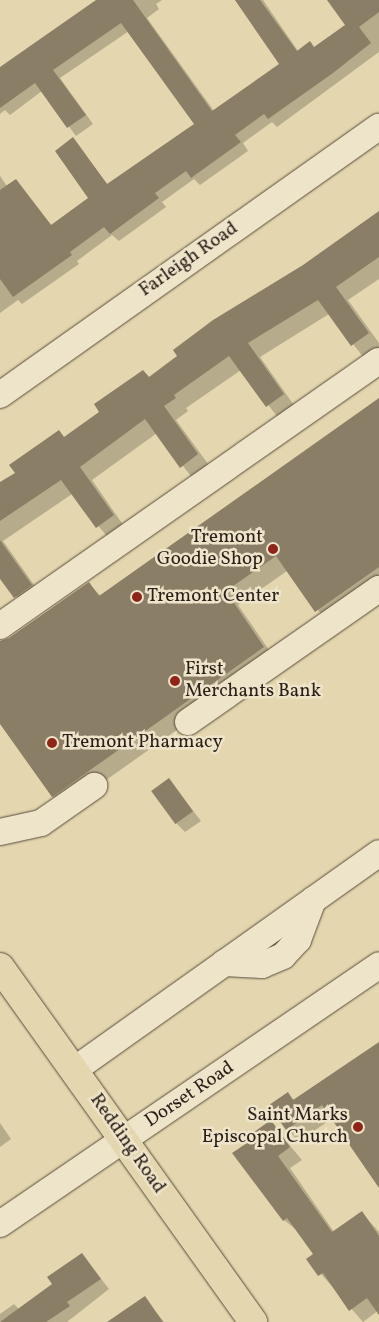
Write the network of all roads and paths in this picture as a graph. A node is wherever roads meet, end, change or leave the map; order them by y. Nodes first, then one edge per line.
1 (379, 127) edge
2 (379, 361) edge
3 (0, 395) edge
4 (379, 589) edge
5 (0, 626) edge
6 (188, 722) dead end
7 (94, 786) dead end
8 (0, 832) edge
9 (377, 860) edge
10 (379, 965) edge
11 (0, 967) edge
12 (74, 1070) junction
13 (124, 1140) junction
14 (0, 1224) edge
15 (253, 1322) edge

1 - 3 street, Farleigh Road
2 - 5 street
4 - 6 street
7 - 8 street
9 - 12 street
10 - 13 street, Dorset Road
11 - 12 main road, Redding Road
12 - 13 main road, Redding Road
13 - 14 street, Dorset Road
13 - 15 main road, Redding Road

